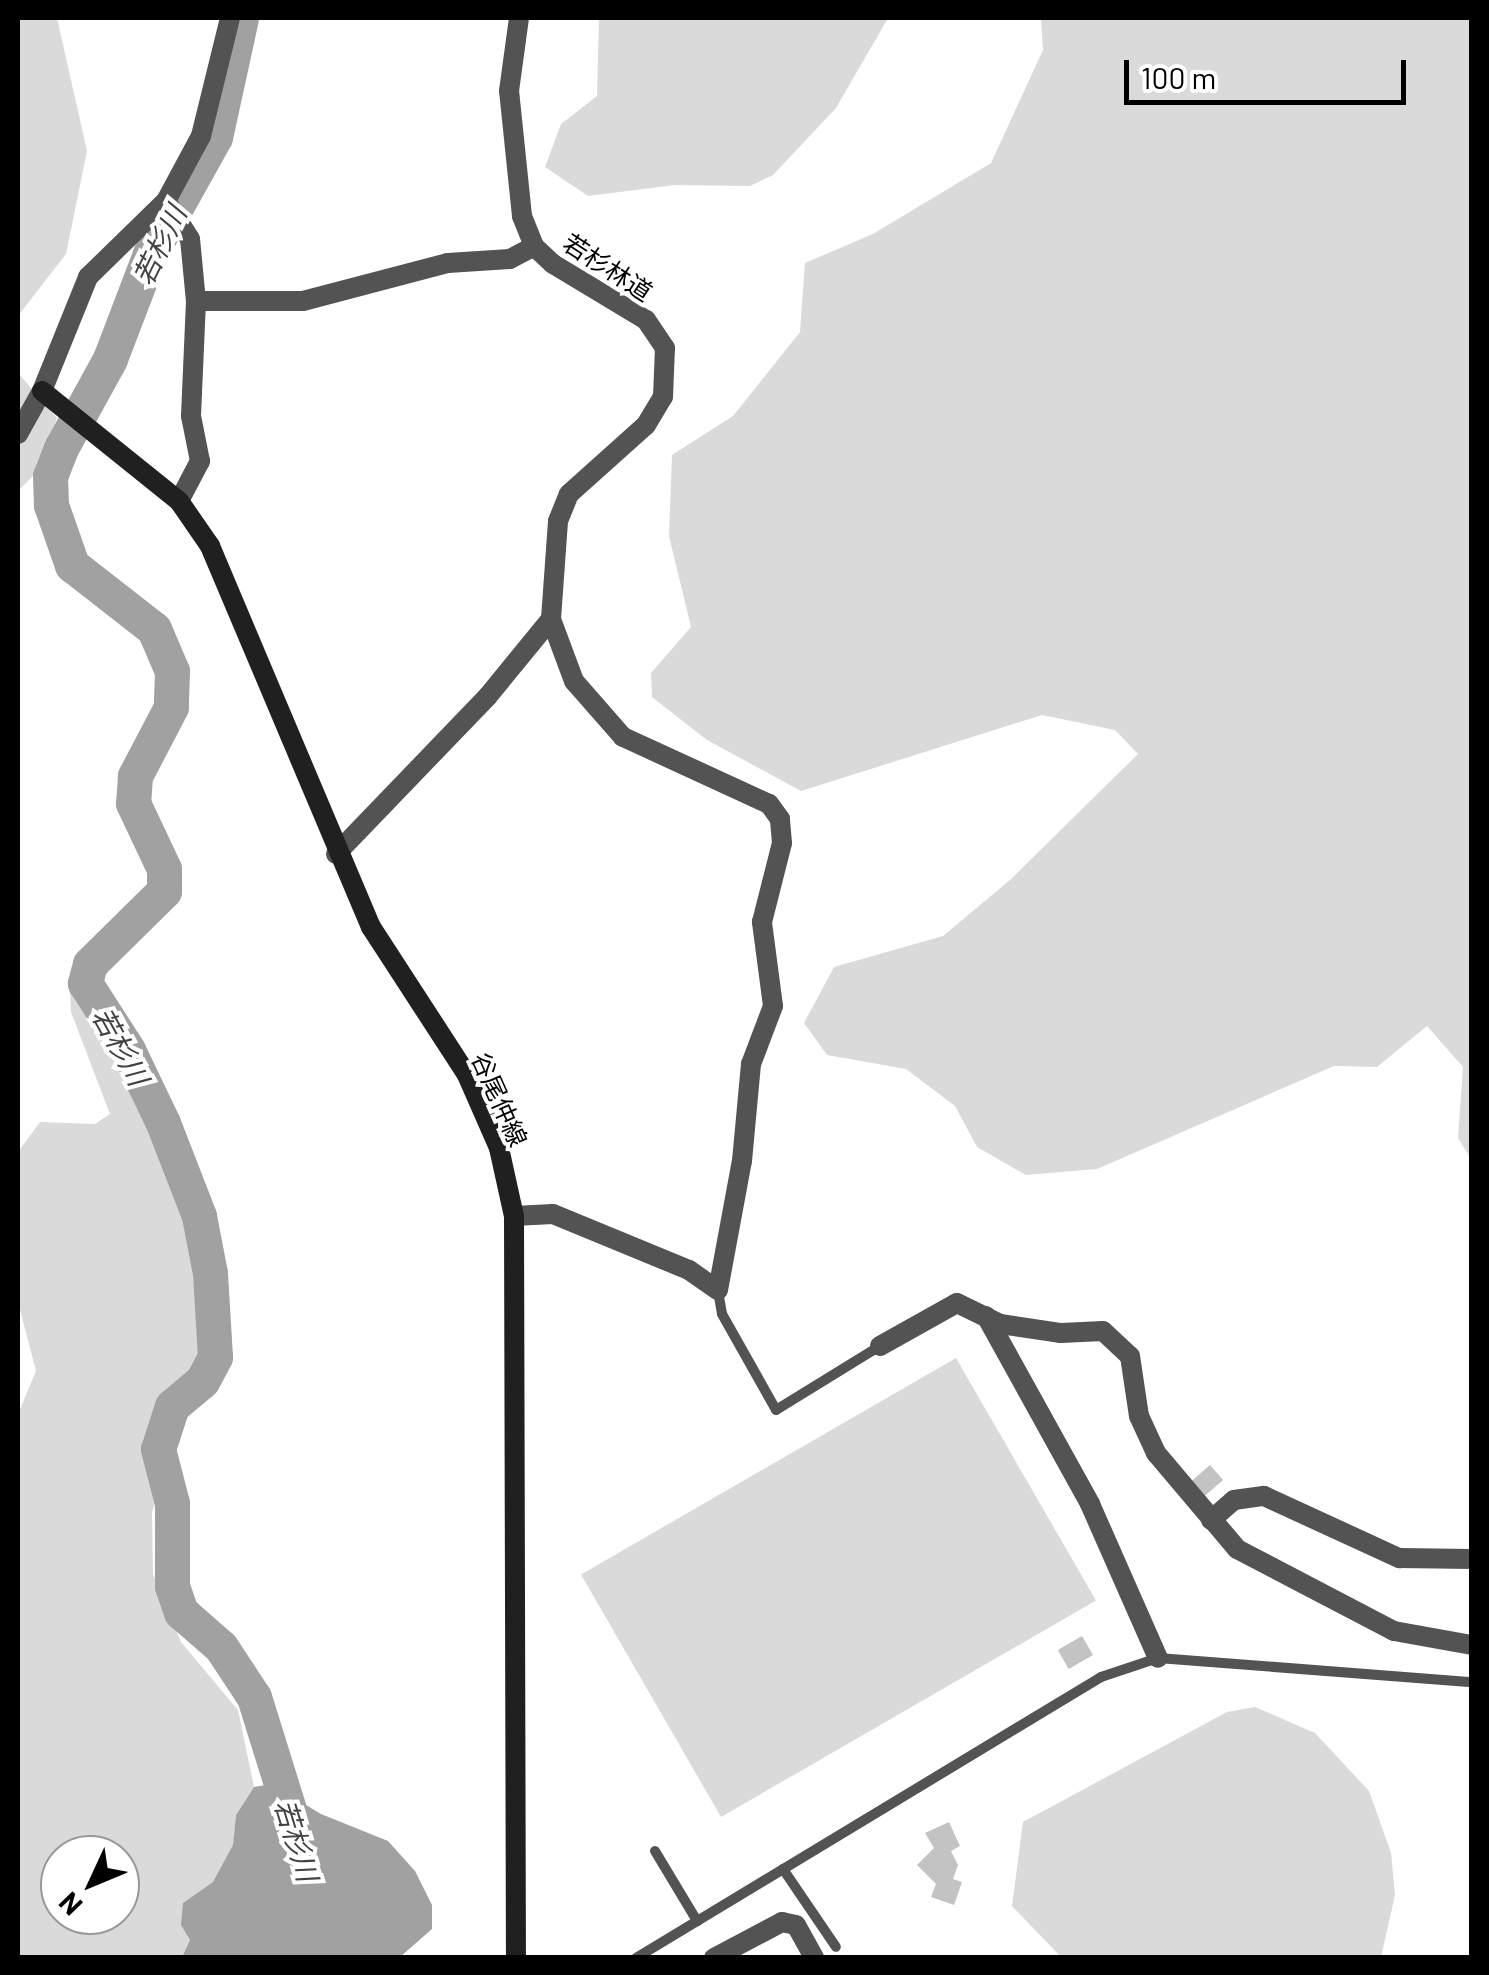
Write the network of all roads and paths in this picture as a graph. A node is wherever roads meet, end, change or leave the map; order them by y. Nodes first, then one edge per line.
1 (230, 18) edge
2 (519, 18) edge
3 (167, 202) junction
4 (534, 246) junction
5 (196, 302) junction
6 (51, 397) junction
7 (18, 434) edge
8 (179, 501) junction
9 (550, 619) junction
10 (336, 854) junction
11 (514, 1216) junction
12 (718, 1290) junction
13 (986, 1316) junction
14 (880, 1346) joint
15 (1211, 1520) junction
16 (1472, 1559) edge
17 (1472, 1644) edge
18 (1158, 1658) junction
19 (1472, 1682) edge
20 (654, 1851) dead end
21 (783, 1869) junction
22 (697, 1920) junction
23 (836, 1947) dead end
24 (516, 1958) edge
25 (636, 1958) edge
26 (714, 1958) edge
27 (814, 1958) edge

1 - 3 street
2 - 4 street, 若杉林道
3 - 5 street
3 - 6 street
4 - 5 street
4 - 9 street, 若杉林道
5 - 8 street
6 - 7 street
6 - 8 main road, 谷尾仲線
8 - 10 main road, 谷尾仲線
9 - 10 street
9 - 12 street
10 - 11 main road, 谷尾仲線
11 - 12 street
11 - 24 main road, 谷尾仲線
12 - 14 lane
13 - 14 street
13 - 15 street
13 - 18 street
15 - 16 street
15 - 17 street
18 - 19 lane
18 - 21 lane
20 - 22 lane
21 - 22 lane
21 - 23 lane
22 - 25 lane
26 - 27 street

